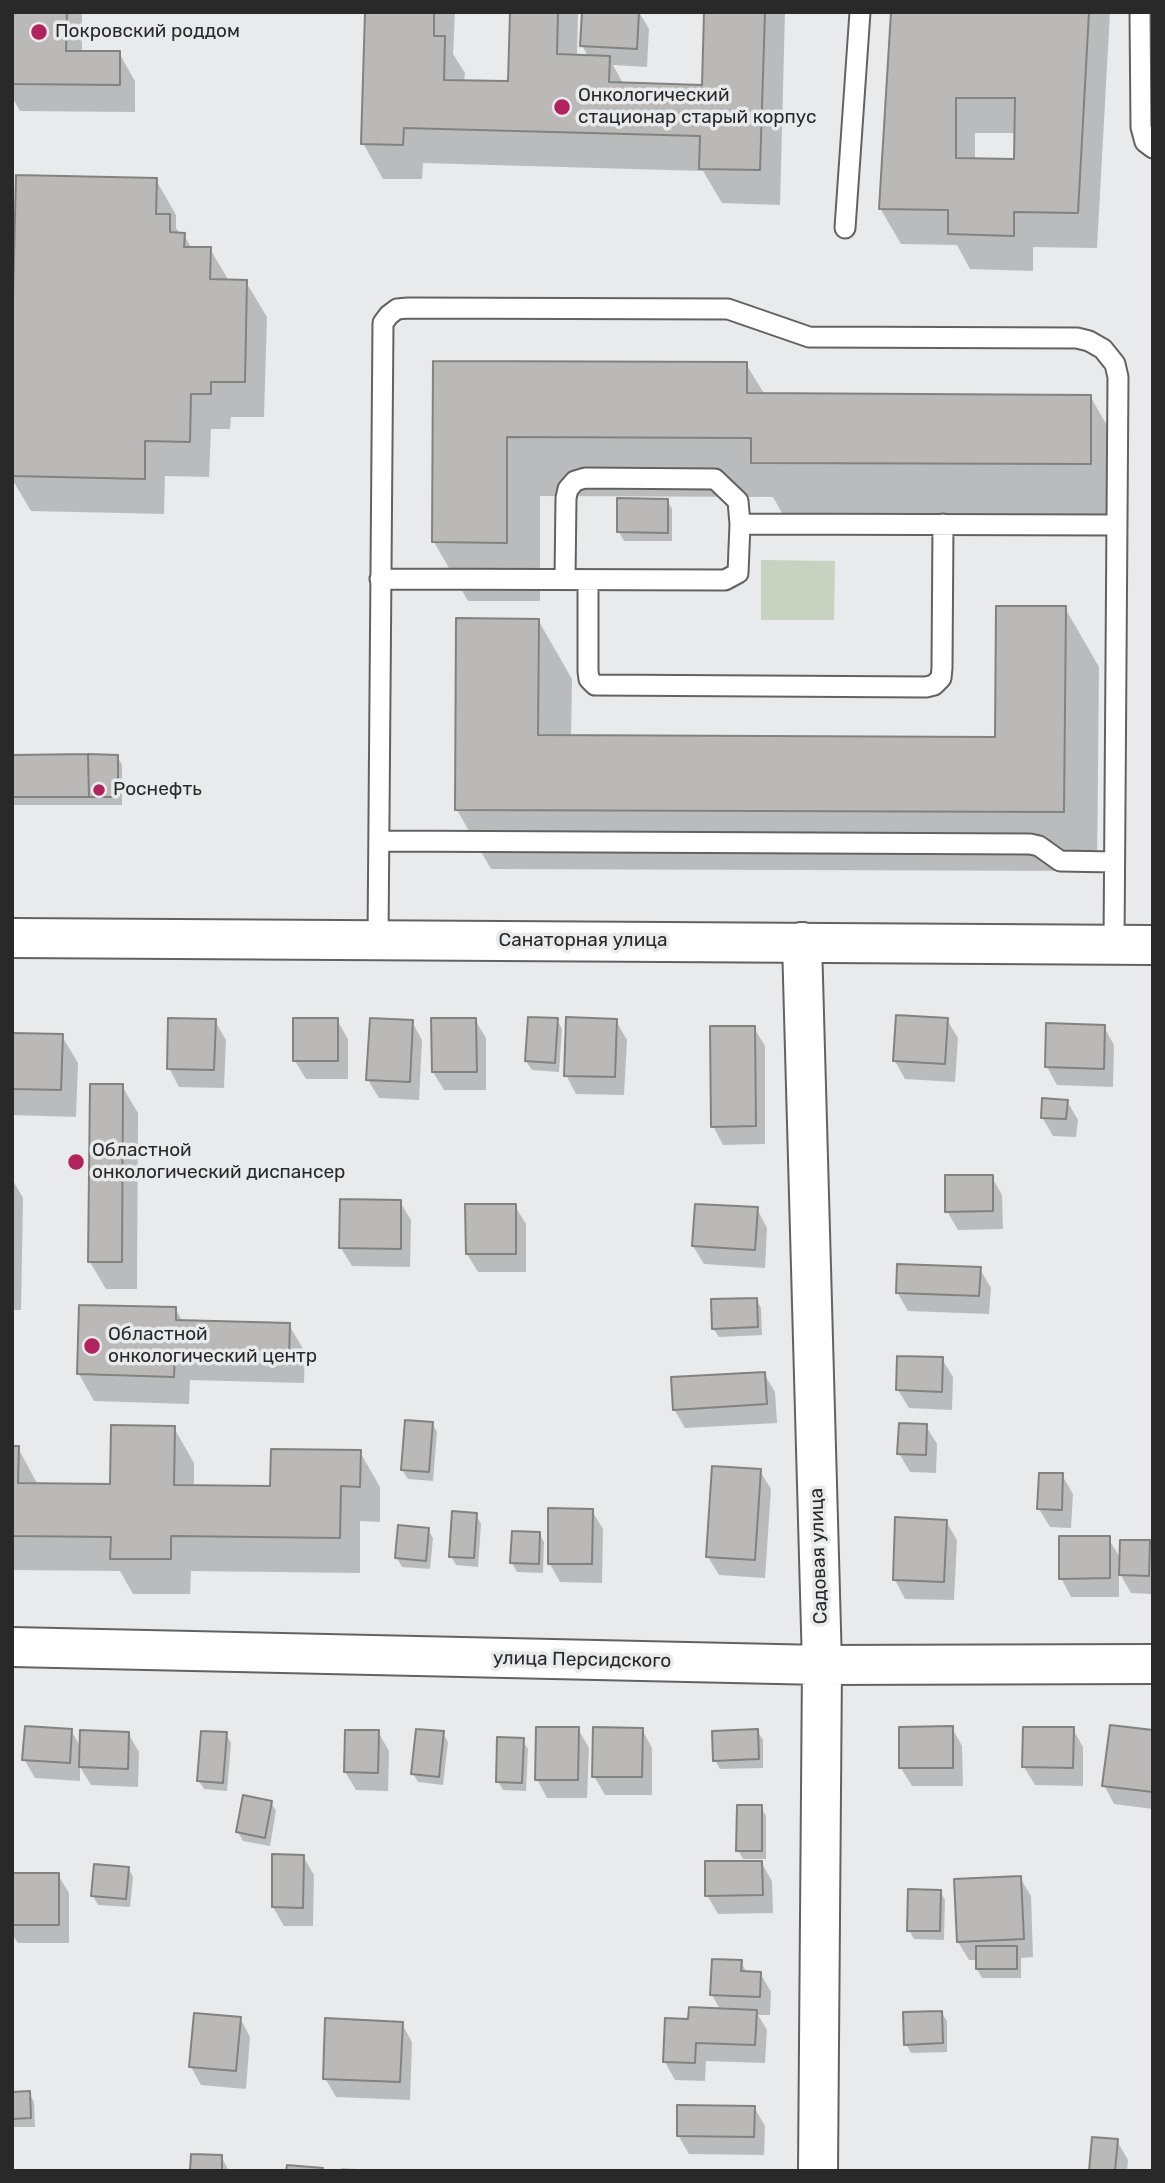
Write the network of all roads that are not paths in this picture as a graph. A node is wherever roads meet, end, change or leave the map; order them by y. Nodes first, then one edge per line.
1 (860, 12) edge
2 (1140, 12) edge
3 (1153, 148) edge
4 (845, 228) dead end
5 (740, 524) junction
6 (943, 524) junction
7 (1116, 525) junction
8 (380, 579) junction
9 (565, 579) junction
10 (588, 580) junction
11 (379, 841) junction
12 (1114, 862) junction
13 (12, 938) edge
14 (378, 940) junction
15 (802, 942) junction
16 (1114, 944) junction
17 (1153, 945) edge
18 (12, 1647) edge
19 (1153, 1664) edge
20 (821, 1665) junction
21 (818, 2171) edge

1 - 4 lane
2 - 3 lane
5 - 6 lane
5 - 9 lane
5 - 10 lane
6 - 7 lane
6 - 10 lane
7 - 8 lane
7 - 12 lane
8 - 9 lane
8 - 11 lane
9 - 10 lane
11 - 12 lane
11 - 14 lane
12 - 16 lane
13 - 14 street, Санаторная улица
14 - 15 street, Санаторная улица
15 - 16 street, Санаторная улица
15 - 20 street, Садовая улица
16 - 17 street, Санаторная улица
18 - 20 street, улица Персидского
19 - 20 street, улица Персидского
20 - 21 street, Садовая улица

